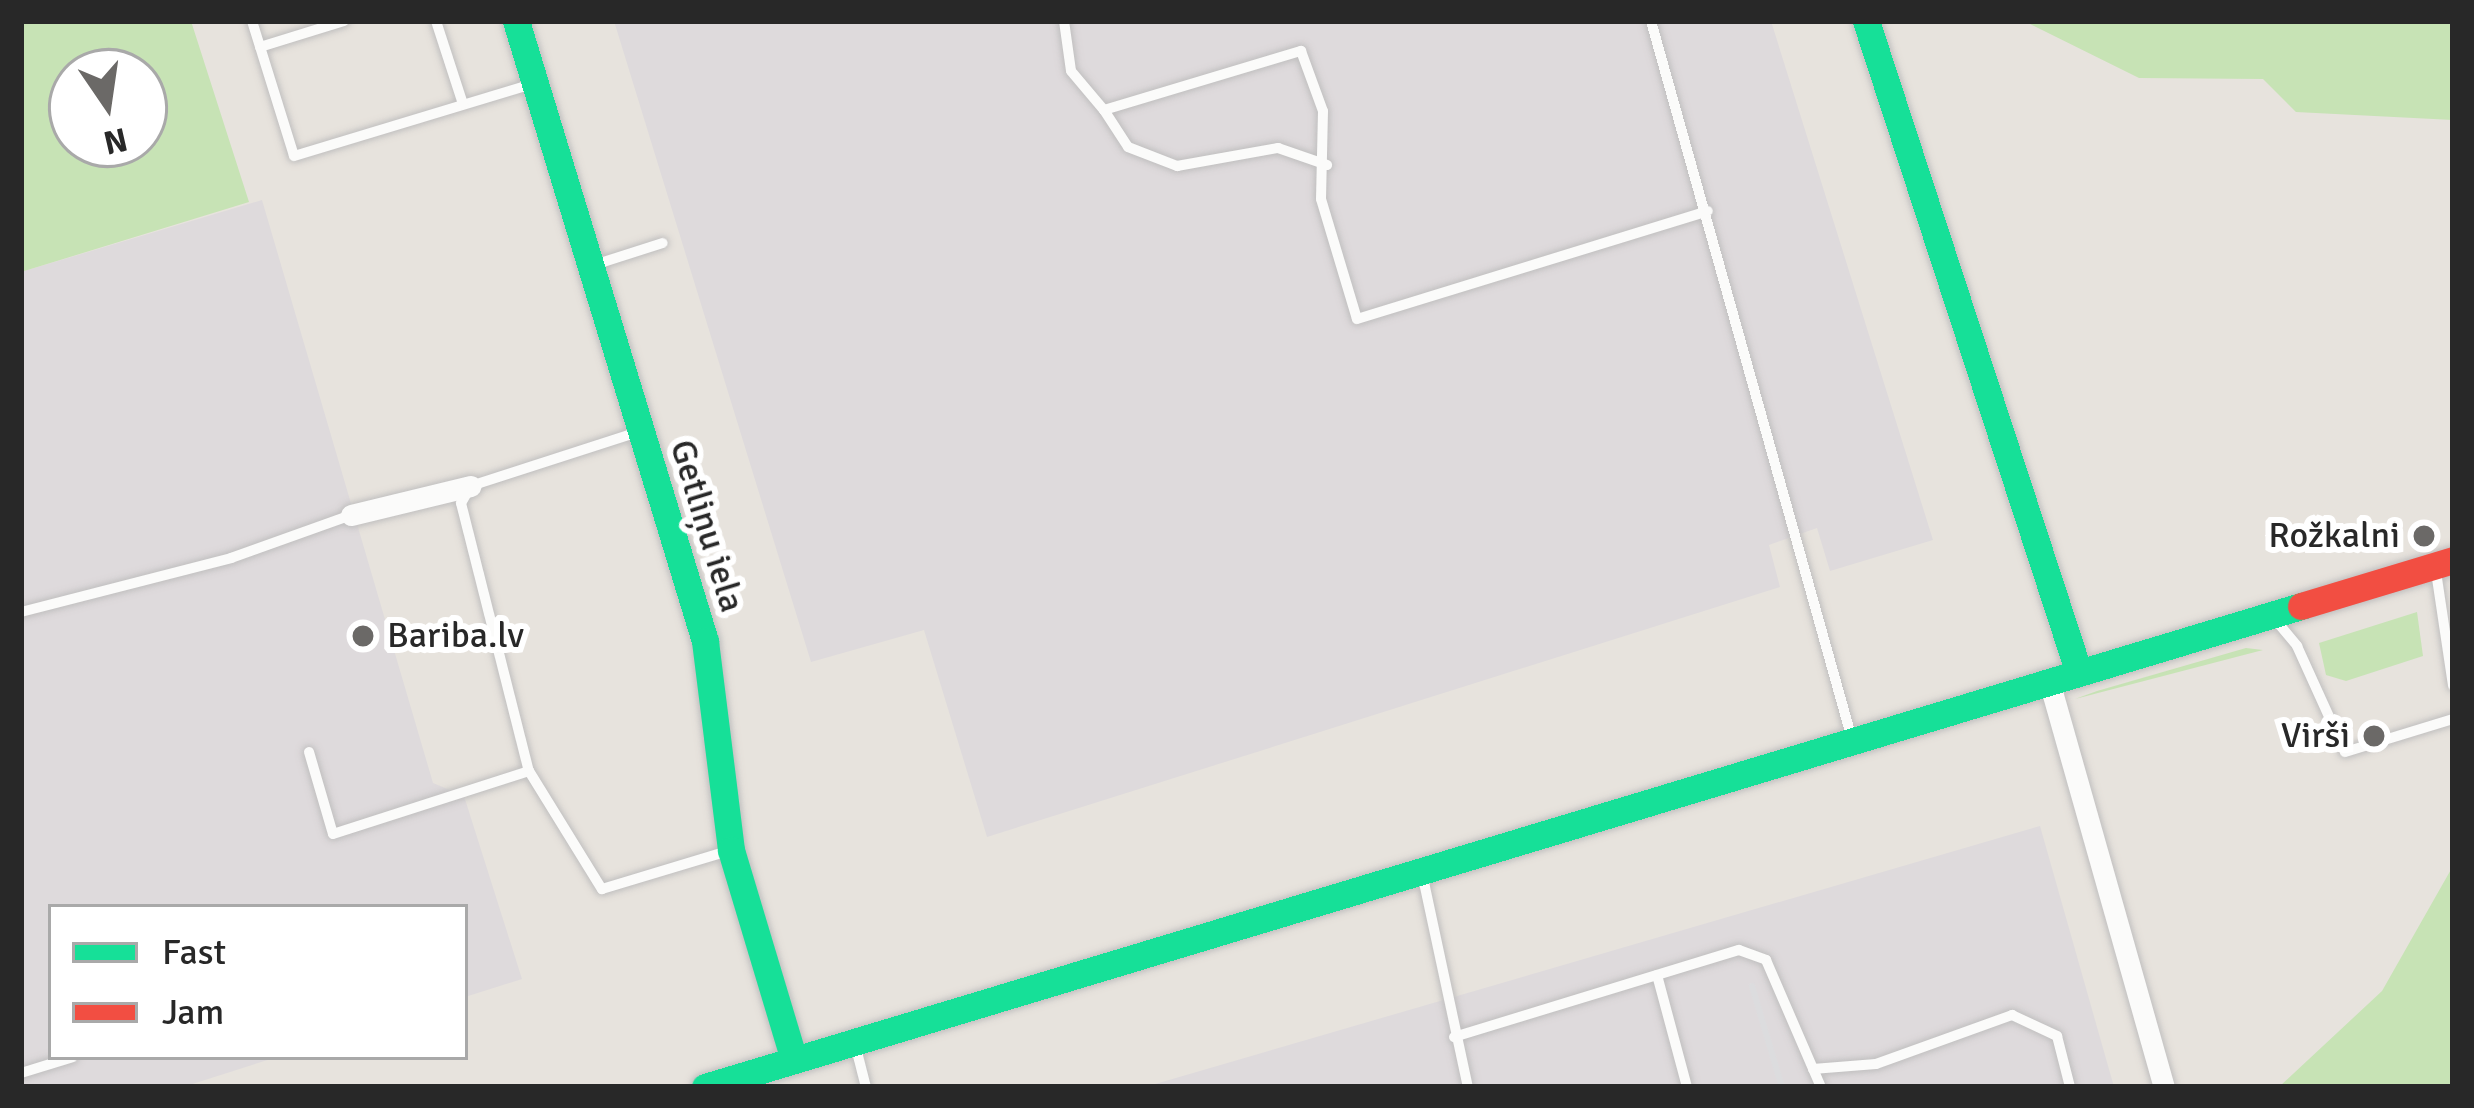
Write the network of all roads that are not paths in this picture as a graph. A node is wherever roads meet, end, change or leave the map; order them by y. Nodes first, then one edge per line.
1 (252, 21) edge
2 (344, 21) edge
3 (436, 21) edge
4 (516, 21) edge
5 (1064, 21) edge
6 (1651, 21) edge
7 (1866, 21) edge
8 (260, 47) junction
9 (535, 83) junction
10 (463, 104) junction
11 (1104, 110) junction
12 (1327, 165) junction
13 (1708, 211) junction
14 (663, 243) dead end
15 (591, 266) junction
16 (641, 431) junction
17 (471, 486) junction
18 (351, 515) joint
19 (2444, 563) edge
20 (21, 612) edge
21 (2271, 615) junction
22 (2079, 673) junction
23 (2049, 681) junction
24 (2453, 686) edge
25 (2453, 719) edge
26 (1852, 739) junction
27 (308, 752) dead end
28 (529, 771) junction
29 (731, 850) junction
30 (1421, 870) junction
31 (1657, 975) junction
32 (1454, 1037) junction
33 (854, 1041) junction
34 (63, 1060) edge
35 (794, 1060) junction
36 (1814, 1069) junction
37 (21, 1073) edge
38 (705, 1087) edge
39 (866, 1087) edge
40 (1468, 1087) edge
41 (1688, 1087) edge
42 (1821, 1087) edge
43 (2070, 1087) edge
44 (2164, 1087) edge

1 - 8 lane
2 - 8 lane
3 - 10 lane
4 - 9 main road, Getliņu iela
5 - 11 lane
6 - 13 lane
7 - 22 main road
8 - 10 lane
9 - 10 lane
9 - 15 main road, Getliņu iela
11 - 12 lane
11 - 12 lane
12 - 13 lane
13 - 26 lane
14 - 15 lane
15 - 16 main road, Getliņu iela
16 - 17 lane
16 - 29 main road, Getliņu iela
17 - 18 street
17 - 28 lane
18 - 20 lane
19 - 21 main road
19 - 24 lane
21 - 22 main road
21 - 25 lane
22 - 23 main road
23 - 26 main road
23 - 44 street
26 - 30 main road
27 - 28 lane
28 - 29 lane
29 - 35 main road, Getliņu iela
30 - 32 lane
30 - 33 main road
31 - 32 lane
31 - 36 lane
31 - 41 lane
32 - 40 lane
33 - 35 main road
33 - 39 lane
34 - 37 lane
35 - 38 main road
36 - 42 lane
36 - 43 lane

